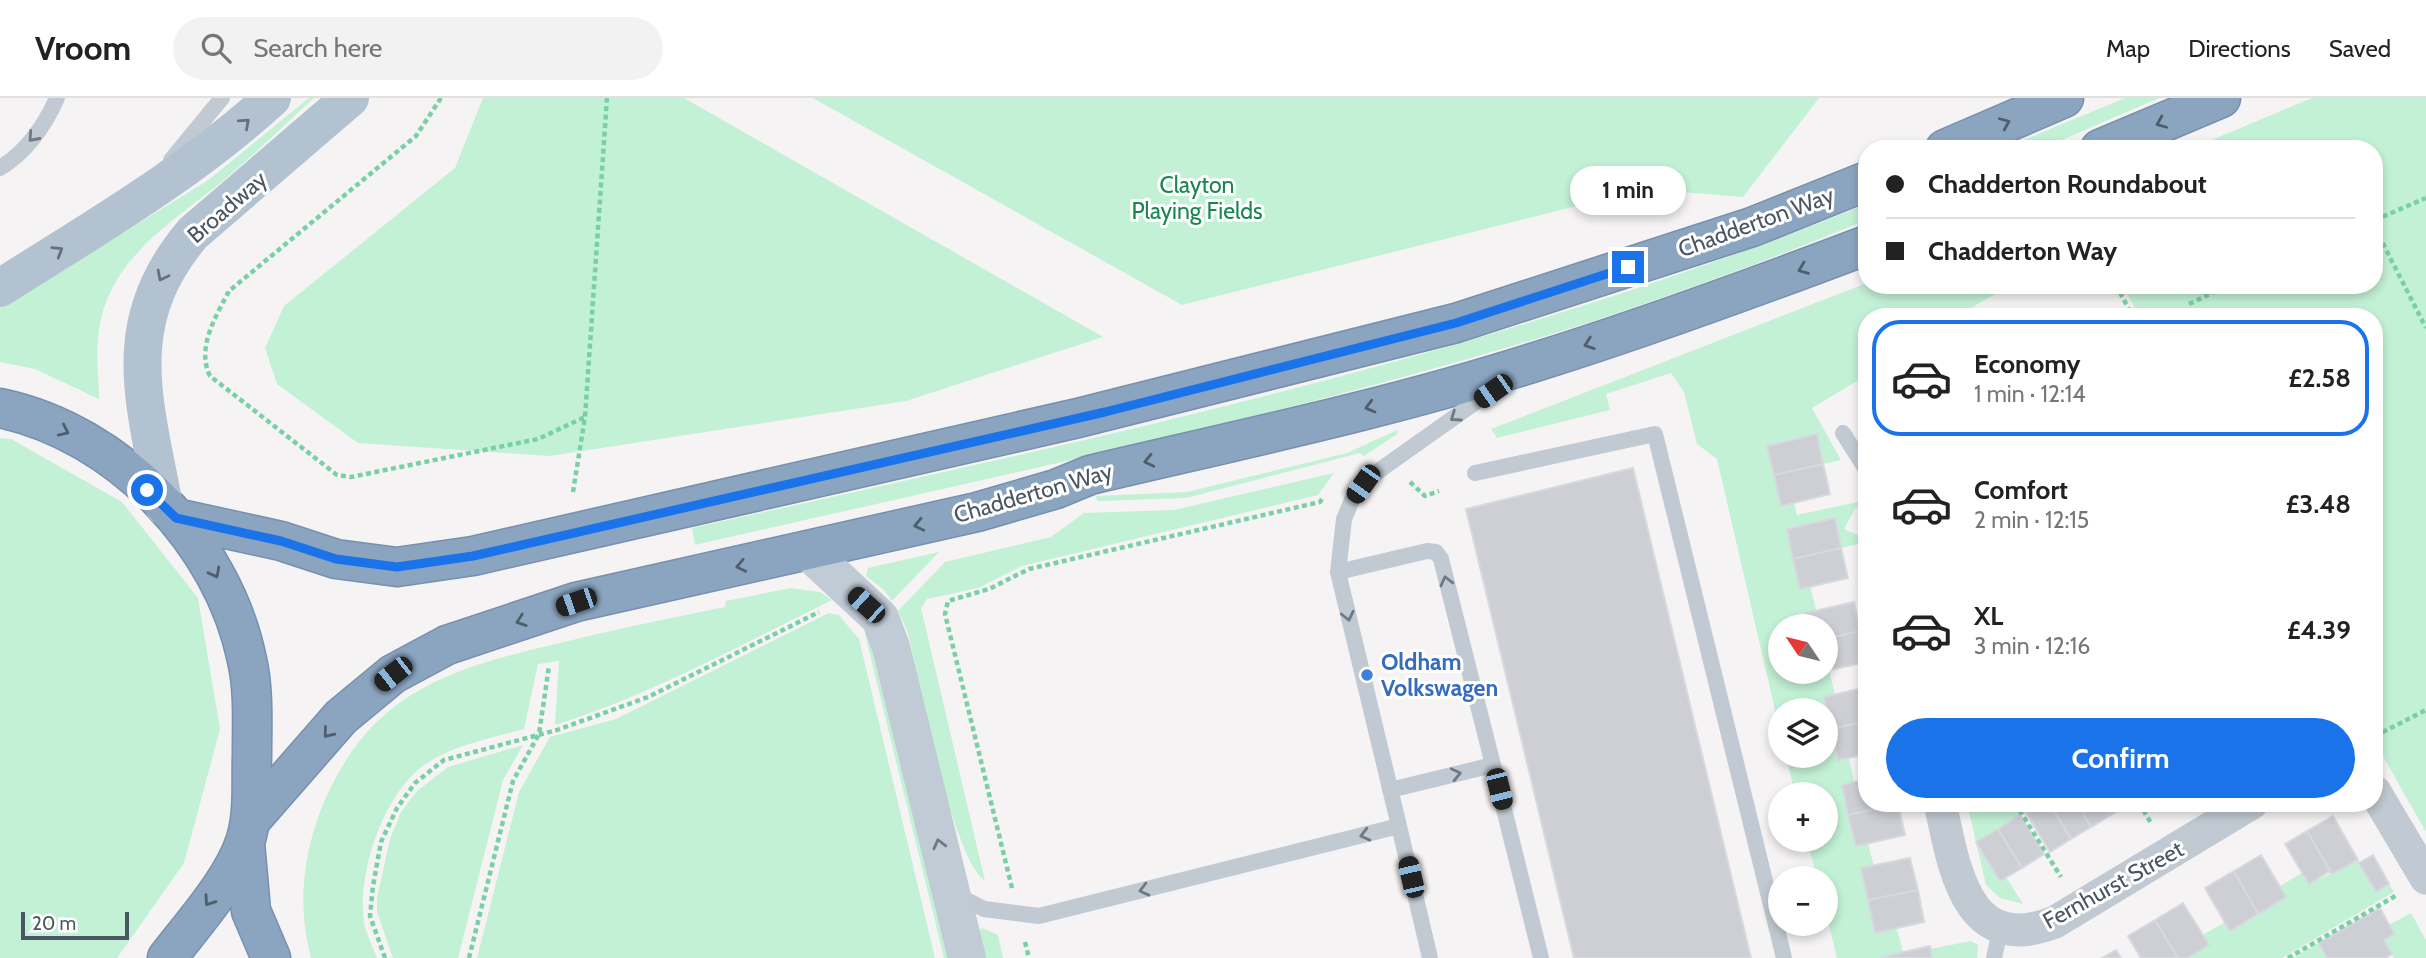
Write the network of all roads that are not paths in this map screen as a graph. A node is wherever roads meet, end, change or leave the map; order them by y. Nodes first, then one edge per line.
1 (57, 98) edge
2 (222, 98) edge
3 (272, 98) edge
4 (350, 98) edge
5 (2064, 98) edge
6 (2221, 98) edge
7 (1966, 140) edge
8 (2121, 140) edge
9 (0, 167) edge
10 (1858, 185) edge
11 (139, 200) junction
12 (1858, 248) edge
13 (0, 288) edge
14 (1531, 364) junction
15 (0, 408) edge
16 (1843, 433) dead end
17 (1858, 457) edge
18 (1475, 473) dead end
19 (170, 512) junction
20 (808, 551) junction
21 (1338, 572) junction
22 (1493, 765) junction
23 (1390, 790) junction
24 (2383, 810) edge
25 (1942, 812) edge
26 (2230, 812) edge
27 (1399, 826) junction
28 (248, 831) junction
29 (2416, 883) edge
30 (951, 893) junction
31 (2001, 926) junction
32 (167, 958) edge
33 (271, 958) edge
34 (967, 958) edge
35 (1430, 958) edge
36 (1541, 958) edge
37 (1784, 958) edge
38 (1994, 958) edge

1 -> 9 lane
2 - 11 lane
11 -> 3 main road
4 -> 19 main road, Broadway
7 -> 5 highway
6 -> 8 highway
10 - 19 highway, Chadderton Way
13 -> 11 main road
12 -> 14 highway, Chadderton Way
14 -> 20 highway, Chadderton Way
14 -> 21 lane
15 -> 19 highway
16 - 17 lane
18 - 37 lane
19 -> 28 highway
20 -> 28 highway, Chadderton Way
30 -> 20 street
22 -> 21 lane
21 -> 23 lane
23 -> 22 lane
22 - 36 lane
23 - 27 lane
24 - 29 street
25 - 31 street
26 - 31 street, Fernhurst Street
27 -> 30 lane
27 - 35 lane
28 -> 32 highway, Chadderton Way
28 - 33 highway
30 - 34 street
31 - 38 lane

